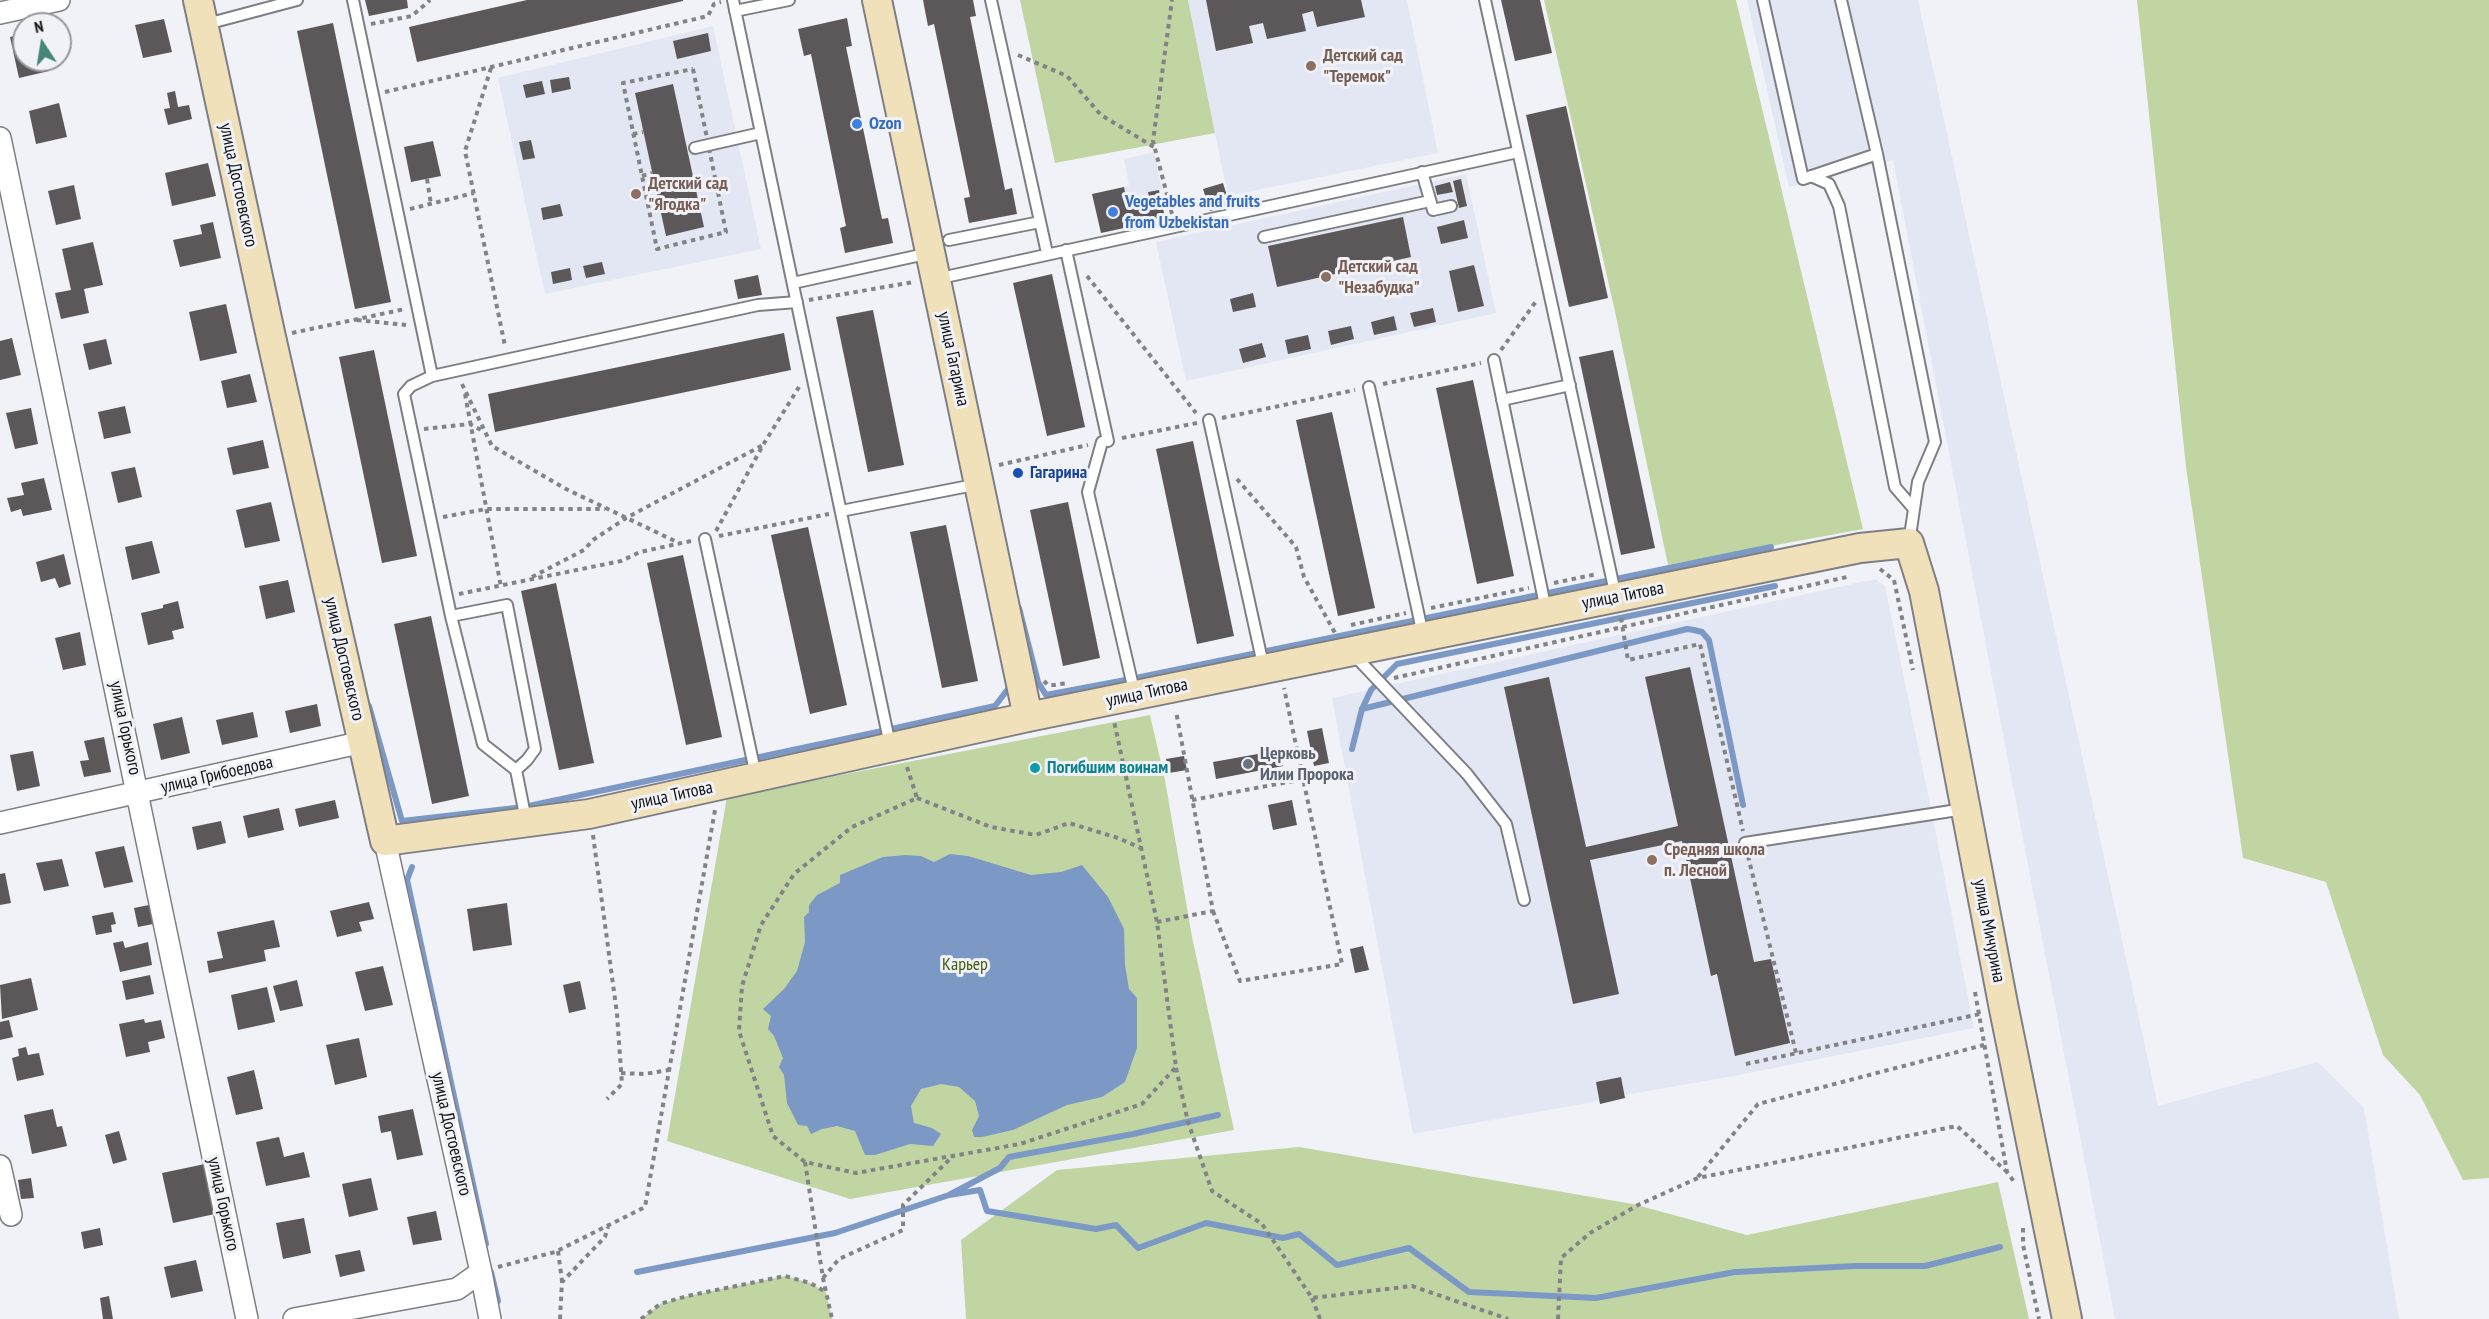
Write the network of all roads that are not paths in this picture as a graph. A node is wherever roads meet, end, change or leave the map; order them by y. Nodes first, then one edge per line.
1 (59, 0) edge
2 (297, 0) edge
3 (353, 0) edge
4 (789, 0) edge
5 (877, 0) edge
6 (991, 0) edge
7 (1485, 0) edge
8 (1764, 0) edge
9 (1841, 0) edge
10 (733, 4) edge
11 (200, 12) edge
12 (0, 14) edge
13 (761, 133) junction
14 (0, 138) edge
15 (695, 148) dead end
16 (1518, 152) junction
17 (1877, 154) junction
18 (1422, 172) junction
19 (1811, 176) junction
20 (1431, 201) junction
21 (1451, 206) dead end
22 (1040, 222) junction
23 (1264, 237) dead end
24 (1066, 250) junction
25 (1047, 253) junction
26 (938, 257) junction
27 (793, 283) junction
28 (797, 302) junction
29 (1494, 360) road end
30 (432, 376) junction
31 (1570, 386) junction
32 (1369, 387) road end
33 (1503, 400) junction
34 (1209, 420) road end
35 (987, 475) junction
36 (1914, 509) junction
37 (841, 511) junction
38 (705, 539) road end
39 (1909, 543) junction
40 (1616, 597) junction
41 (1544, 599) junction
42 (451, 616) junction
43 (1423, 637) junction
44 (1351, 652) junction
45 (1274, 676) junction
46 (1135, 696) junction
47 (1028, 717) junction
48 (363, 742) junction
49 (898, 755) junction
50 (516, 770) junction
51 (756, 778) junction
52 (139, 793) junction
53 (1966, 808) junction
54 (0, 823) edge
55 (527, 823) junction
56 (385, 841) junction
57 (1745, 843) road end
58 (1524, 900) dead end
59 (0, 1166) edge
60 (11, 1215) dead end
61 (489, 1270) junction
62 (247, 1319) edge
63 (294, 1319) edge
64 (490, 1319) edge
65 (2067, 1319) edge

1 - 12 street
2 - 11 lane
3 - 30 lane
4 - 10 lane
5 - 26 street, улица Гагарина
6 - 22 lane
7 - 16 lane
8 - 19 lane
9 - 17 lane
10 - 13 lane
11 - 48 street, улица Достоевского
13 - 15 lane
13 - 27 lane
14 - 52 street, улица Горького
16 - 18 lane
16 - 31 lane
17 - 19 lane
17 - 36 lane
18 - 20 lane
18 - 24 lane
19 - 36 lane
20 - 21 lane
20 - 23 lane
22 - 25 lane
22 - 26 lane
24 - 25 lane
24 - 46 lane
25 - 26 lane
26 - 27 lane
26 - 35 street, улица Гагарина
27 - 28 lane
28 - 30 lane
28 - 37 lane
29 - 33 lane
30 - 42 lane
31 - 33 lane
31 - 40 lane
32 - 43 lane
33 - 41 lane
34 - 45 lane
35 - 37 lane
35 - 47 street, улица Гагарина
36 - 39 lane
37 - 49 lane
38 - 51 lane
39 - 40 street, улица Титова
39 - 53 street, улица Мичурина
40 - 41 street, улица Титова
41 - 43 street, улица Титова
42 - 50 lane
42 - 50 lane
43 - 44 street, улица Титова
44 - 45 street, улица Титова
44 - 58 lane
45 - 46 street, улица Титова
46 - 47 street, улица Титова
47 - 49 street, улица Титова
48 - 52 street, улица Грибоедова
48 - 56 street, улица Достоевского
49 - 51 street, улица Титова
50 - 55 lane
51 - 55 street, улица Титова
52 - 54 street, улица Грибоедова
52 - 62 street, улица Горького
53 - 57 lane
53 - 65 street, улица Мичурина
55 - 56 street, улица Титова
56 - 61 street, улица Достоевского
59 - 60 street
61 - 63 street
61 - 64 street, улица Достоевского

